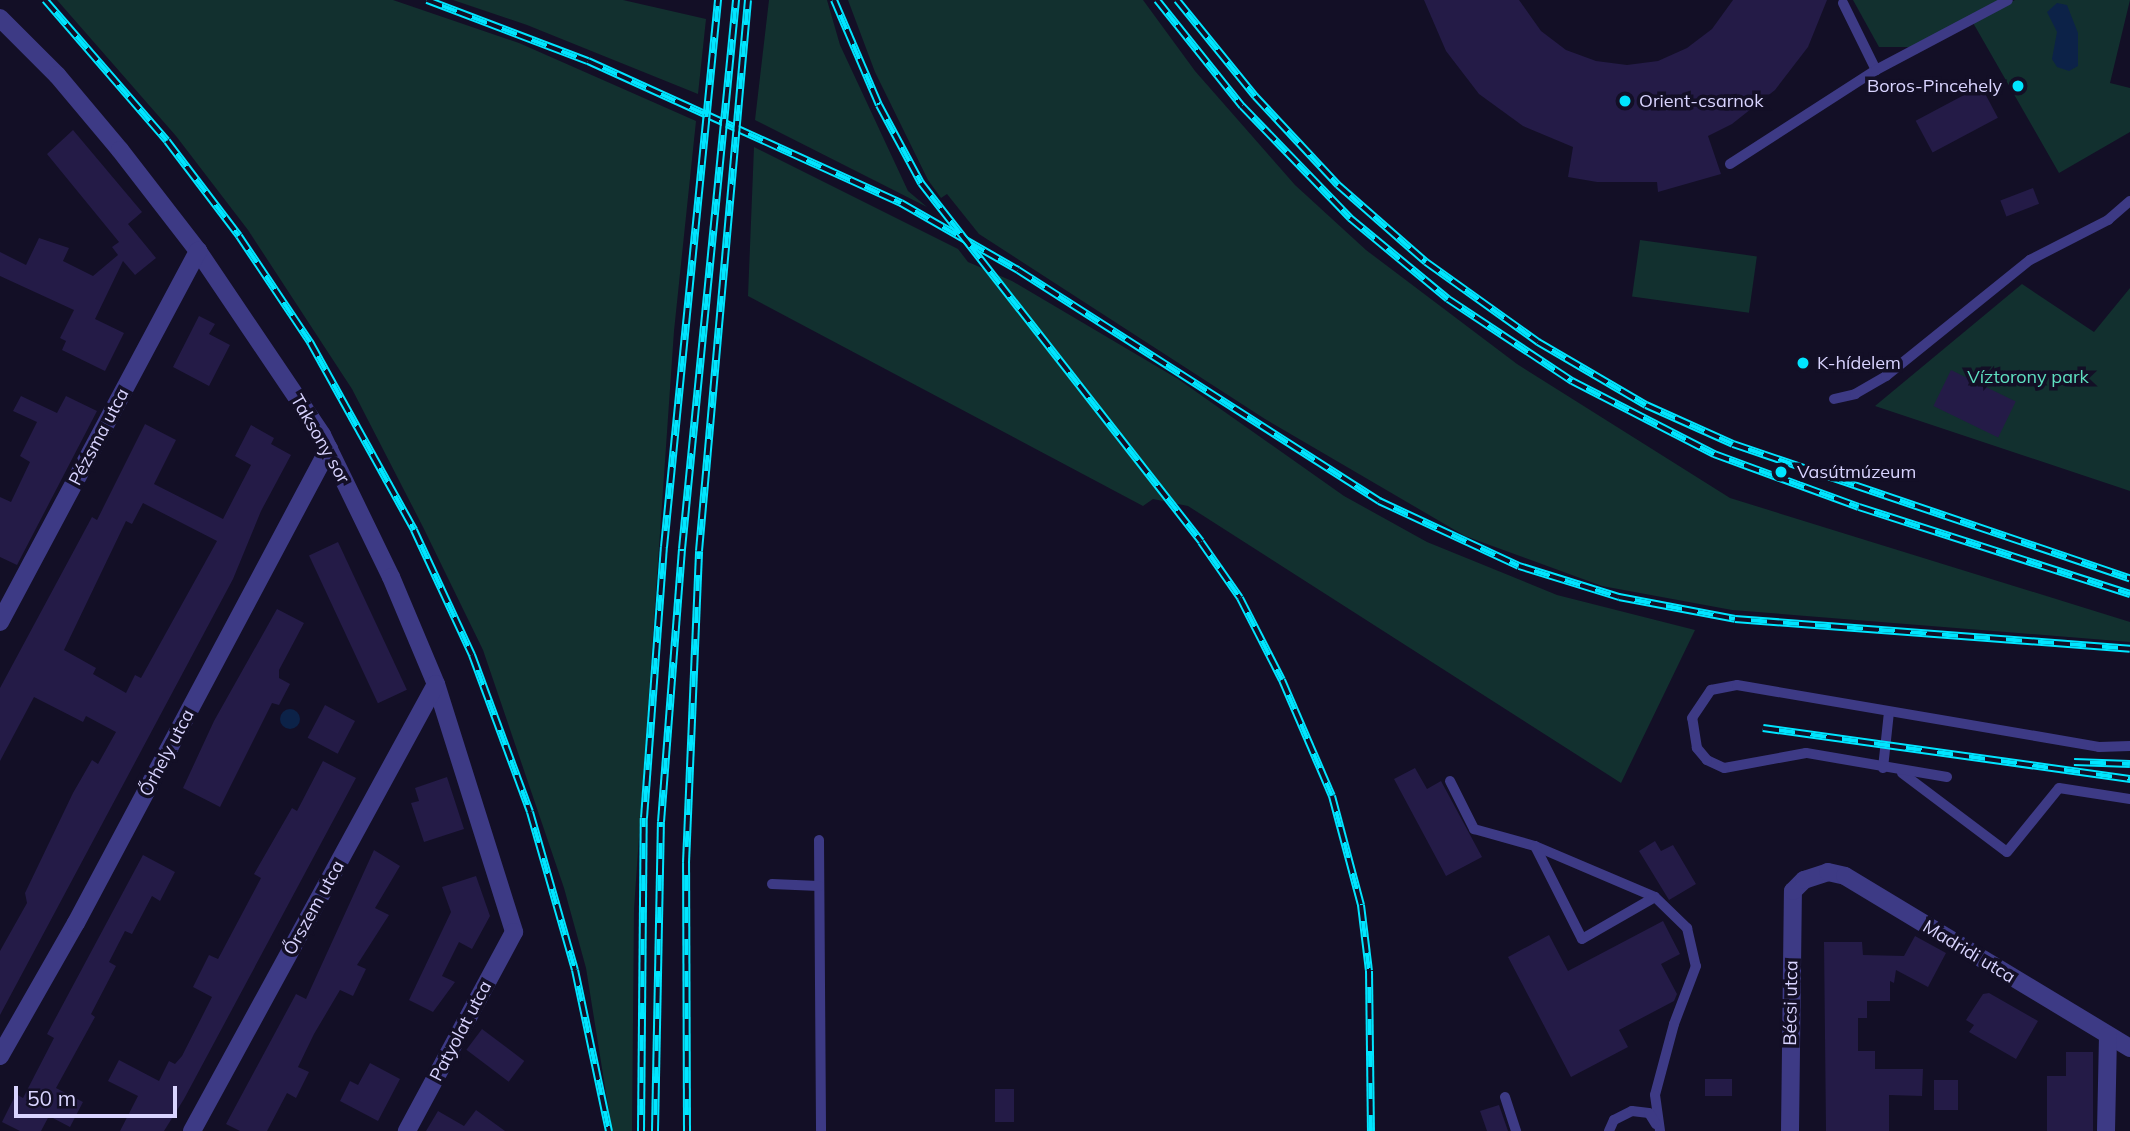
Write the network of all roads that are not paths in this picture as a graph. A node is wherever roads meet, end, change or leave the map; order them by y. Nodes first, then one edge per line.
1 (2008, 0) edge
2 (1843, 3) dead end
3 (0, 18) edge
4 (1876, 70) junction
5 (1730, 164) dead end
6 (2130, 201) edge
7 (198, 251) junction
8 (1834, 399) dead end
9 (330, 448) junction
10 (0, 622) edge
11 (436, 684) junction
12 (1889, 712) junction
13 (2130, 746) edge
14 (1883, 768) junction
15 (1900, 772) junction
16 (1947, 777) dead end
17 (1450, 781) dead end
18 (2130, 799) edge
19 (819, 840) dead end
20 (1535, 846) junction
21 (1804, 880) joint
22 (772, 884) dead end
23 (819, 886) junction
24 (1655, 897) junction
25 (514, 932) joint
26 (2108, 1036) junction
27 (2130, 1048) edge
28 (0, 1055) edge
29 (1505, 1097) dead end
30 (1660, 1130) edge
31 (192, 1131) edge
32 (407, 1131) edge
33 (821, 1131) edge
34 (1516, 1131) edge
35 (1609, 1131) edge
36 (1790, 1131) edge
37 (2106, 1131) edge

1 - 4 lane
2 - 4 lane
3 - 7 street, Taksony sor
4 - 5 lane
6 - 8 lane
7 - 9 street, Taksony sor
7 - 10 street, Pézsma utca
9 - 11 street, Taksony sor
9 - 28 street, Őrhely utca
11 - 25 street, Taksony sor
11 - 31 street, Őrszem utca
12 - 13 lane
12 - 14 lane
12 - 14 lane
14 - 15 lane
15 - 16 lane
15 - 18 lane
17 - 20 lane
19 - 23 lane
20 - 24 lane
20 - 24 lane
21 - 26 street, Madridi utca
21 - 36 street, Bécsi utca
22 - 23 lane
23 - 33 lane
24 - 30 lane
25 - 32 street, Patyolat utca
26 - 27 street, Madridi utca
26 - 37 street
29 - 34 lane
30 - 35 lane

